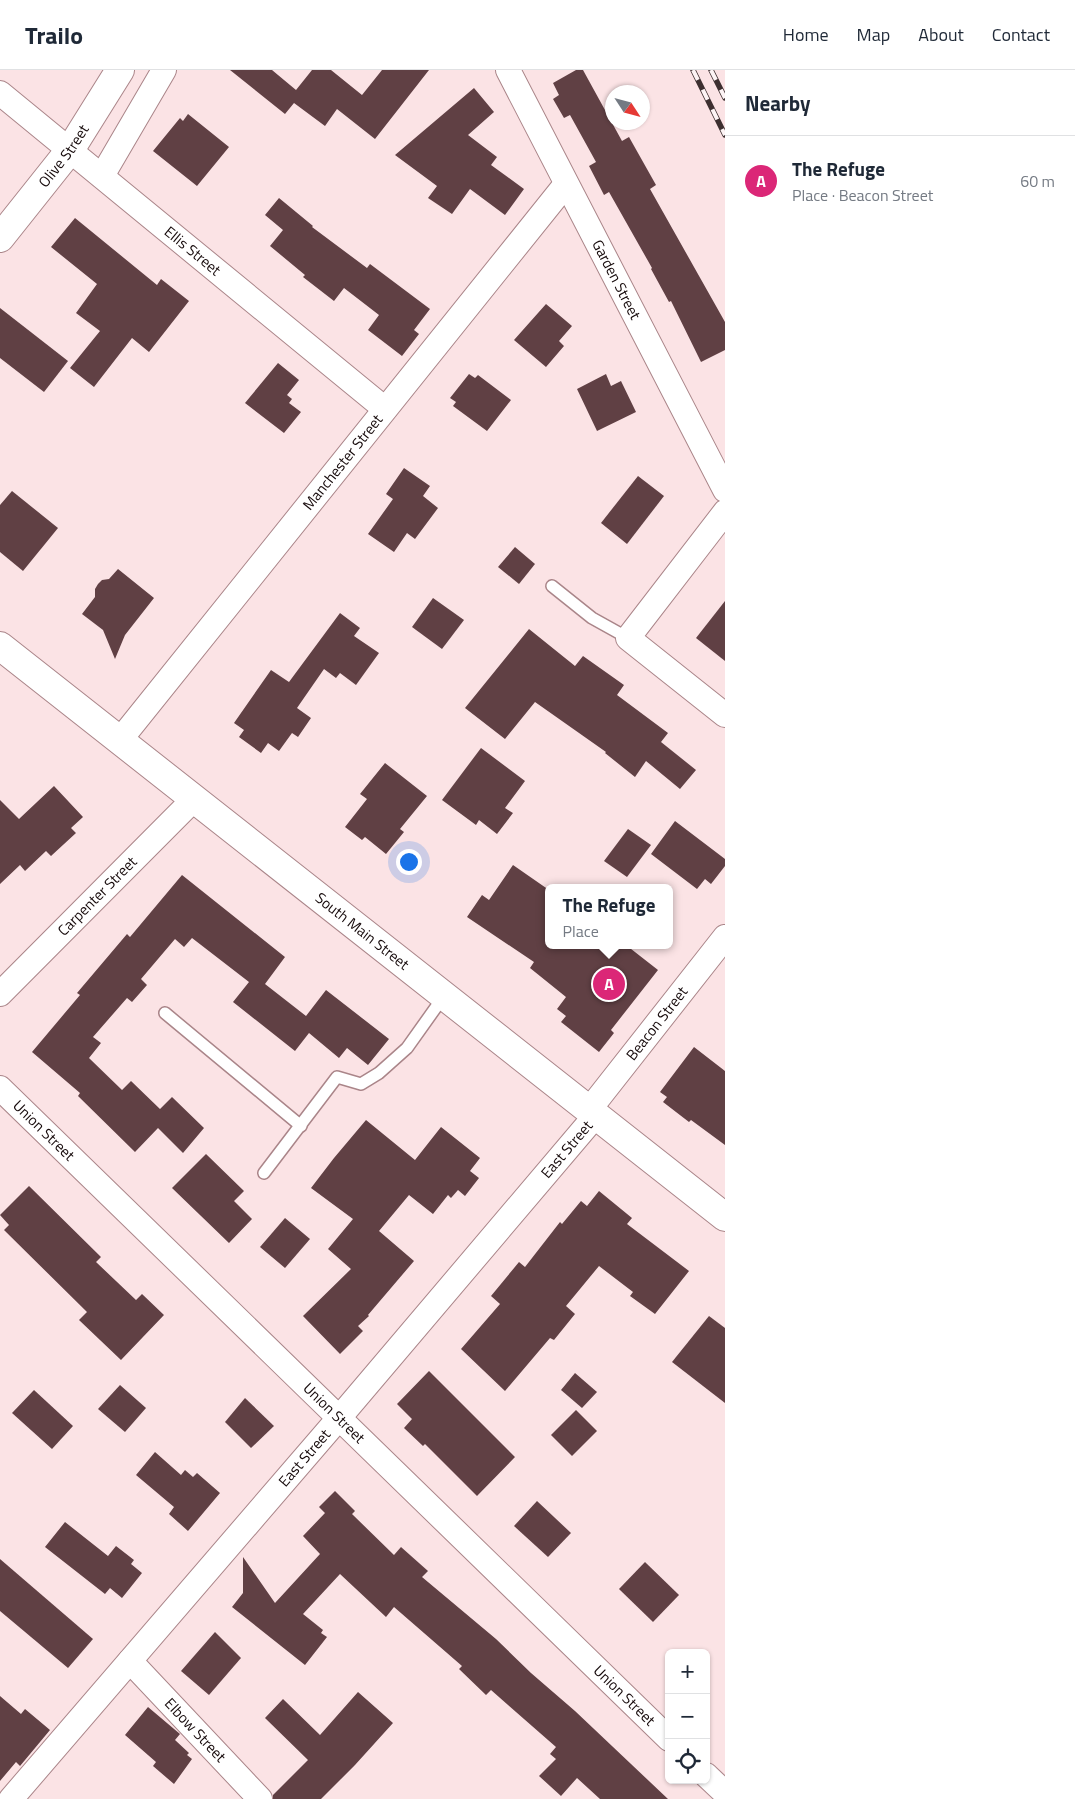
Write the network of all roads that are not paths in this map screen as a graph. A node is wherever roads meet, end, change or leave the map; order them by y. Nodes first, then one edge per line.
1 (120, 70) edge
2 (164, 70) edge
3 (508, 70) edge
4 (0, 93) edge
5 (70, 150) junction
6 (102, 176) junction
7 (566, 184) junction
8 (0, 238) edge
9 (385, 409) junction
10 (725, 490) edge
11 (725, 512) edge
12 (552, 586) dead end
13 (628, 638) junction
14 (0, 646) edge
15 (725, 715) edge
16 (120, 740) junction
17 (194, 799) junction
18 (725, 937) edge
19 (0, 994) edge
20 (444, 996) junction
21 (165, 1013) dead end
22 (0, 1088) edge
23 (593, 1113) junction
24 (300, 1126) junction
25 (264, 1173) dead end
26 (725, 1217) edge
27 (339, 1418) junction
28 (130, 1661) junction
29 (665, 1734) edge
30 (11, 1799) edge
31 (260, 1799) edge

1 - 5 main road, Olive Street
2 - 6 street
3 - 7 street, Garden Street
4 - 5 street, Ellis Street
5 - 6 street, Ellis Street
5 - 8 main road, Olive Street
6 - 9 street, Ellis Street
7 - 9 street, Manchester Street
7 - 10 street, Garden Street
9 - 16 street, Manchester Street
11 - 13 street
12 - 13 lane
13 - 15 street
14 - 16 main road, South Main Street
16 - 17 main road, South Main Street
17 - 19 street, Carpenter Street
17 - 20 main road, South Main Street
18 - 23 street, Beacon Street
20 - 23 main road, South Main Street
20 - 24 lane
21 - 24 lane
22 - 27 street, Union Street
23 - 26 main road, South Main Street
23 - 27 street, East Street
24 - 25 lane
27 - 28 street, East Street
27 - 29 street, Union Street
28 - 30 street, East Street
28 - 31 street, Elbow Street

